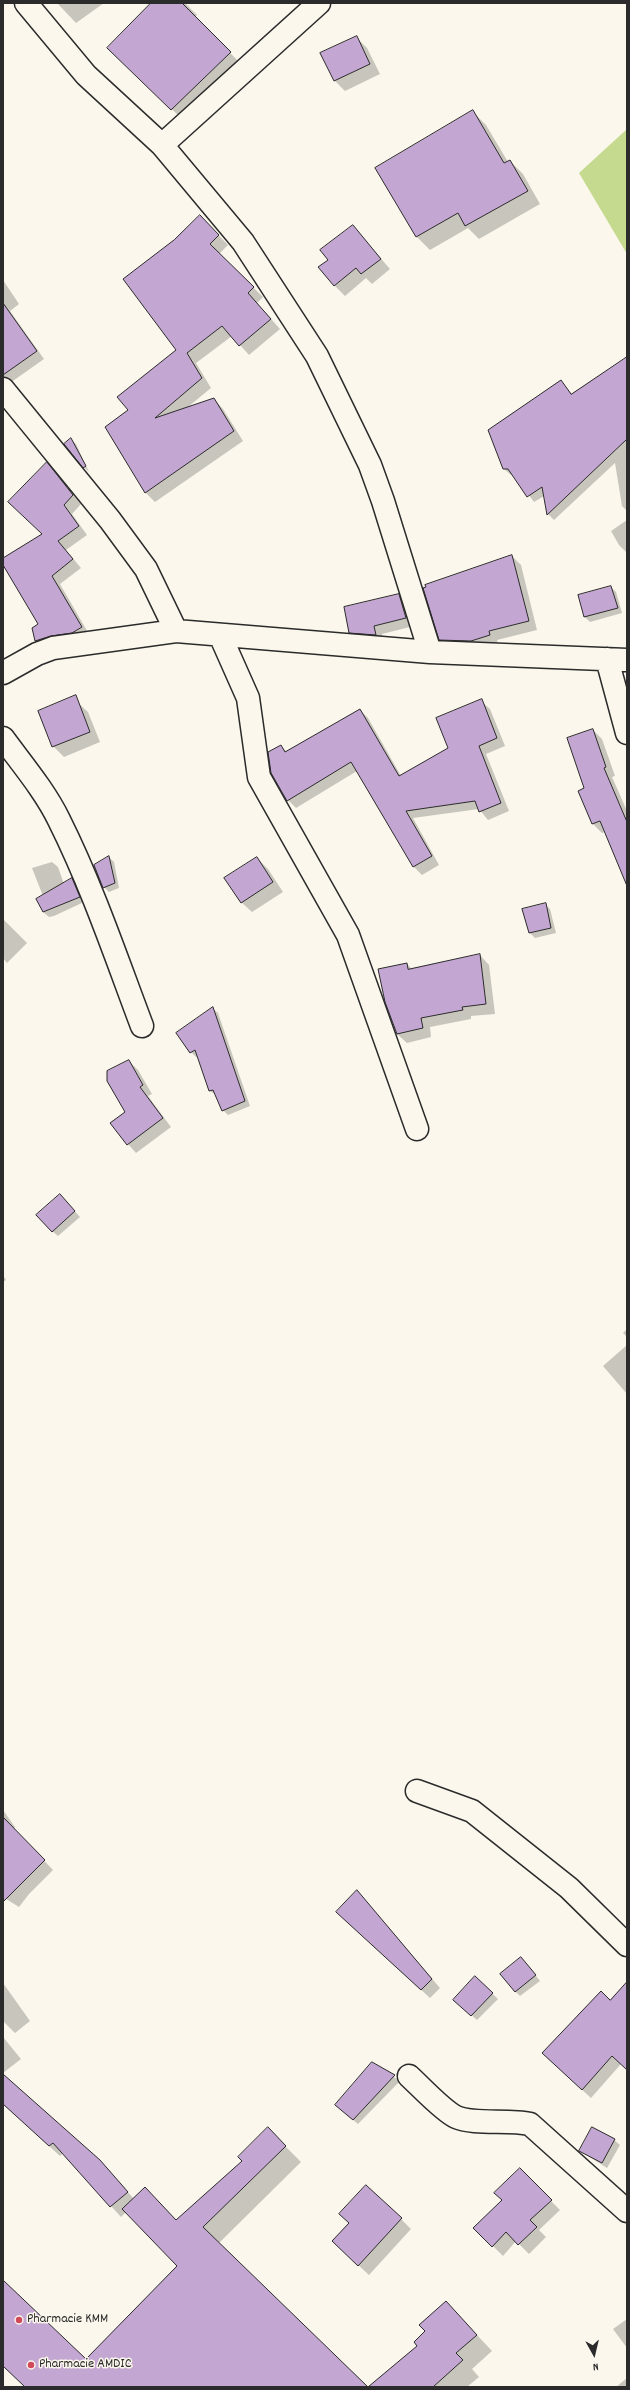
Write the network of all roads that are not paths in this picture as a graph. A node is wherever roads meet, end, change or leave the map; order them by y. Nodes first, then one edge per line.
1 (26, 3) edge
2 (320, 3) edge
3 (162, 146) junction
4 (3, 388) edge
5 (176, 631) junction
6 (220, 635) junction
7 (430, 652) junction
8 (617, 659) edge
9 (3, 673) edge
10 (627, 733) edge
11 (3, 738) edge
12 (142, 1026) dead end
13 (416, 1129) dead end
14 (418, 1791) dead end
15 (627, 1945) edge
16 (409, 2076) dead end
17 (627, 2211) edge

1 - 3 street
2 - 3 street
3 - 7 street
4 - 5 street
5 - 6 street
5 - 9 street
6 - 7 street
6 - 13 street
7 - 8 street
8 - 10 street
11 - 12 street
14 - 15 street
16 - 17 street

